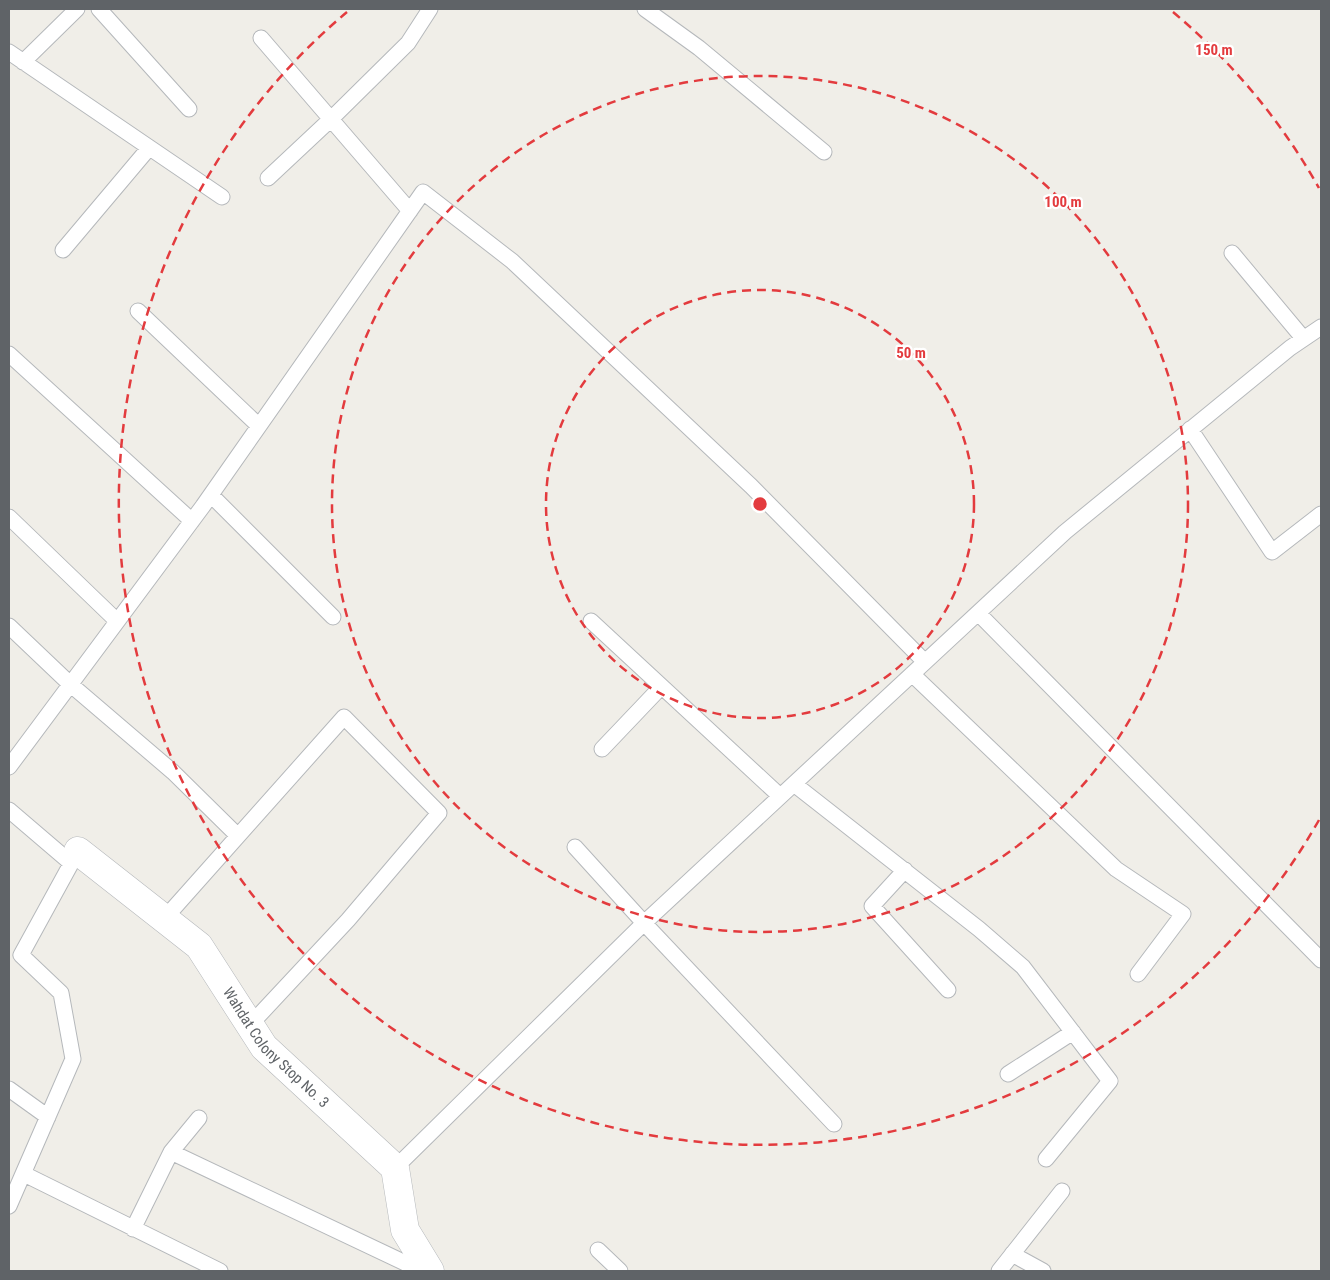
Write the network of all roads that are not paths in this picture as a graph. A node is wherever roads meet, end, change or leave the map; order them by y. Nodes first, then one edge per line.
1 (77, 9) edge
2 (99, 9) edge
3 (430, 9) edge
4 (645, 9) edge
5 (261, 38) dead end
6 (9, 52) edge
7 (23, 62) junction
8 (189, 109) dead end
9 (331, 119) junction
10 (149, 148) junction
11 (824, 152) dead end
12 (268, 178) dead end
13 (222, 198) dead end
14 (410, 211) junction
15 (63, 250) dead end
16 (1232, 253) dead end
17 (138, 311) dead end
18 (1321, 327) edge
19 (1303, 338) junction
20 (9, 354) edge
21 (259, 426) junction
22 (1190, 429) junction
23 (211, 495) junction
24 (1321, 514) edge
25 (9, 517) edge
26 (192, 522) junction
27 (978, 613) junction
28 (333, 617) dead end
29 (117, 621) junction
30 (591, 621) dead end
31 (9, 626) edge
32 (925, 662) junction
33 (912, 674) junction
34 (70, 684) junction
35 (661, 687) junction
36 (602, 749) dead end
37 (9, 767) edge
38 (794, 784) junction
39 (780, 796) junction
40 (9, 810) edge
41 (237, 835) junction
42 (575, 846) dead end
43 (75, 857) junction
44 (905, 870) junction
45 (165, 918) junction
46 (644, 923) junction
47 (1321, 960) edge
48 (1138, 974) dead end
49 (948, 990) dead end
50 (250, 1025) junction
51 (1073, 1032) junction
52 (1008, 1074) dead end
53 (9, 1089) edge
54 (48, 1117) junction
55 (199, 1118) dead end
56 (834, 1124) dead end
57 (171, 1152) junction
58 (1046, 1159) dead end
59 (395, 1168) junction
60 (24, 1174) junction
61 (1062, 1191) dead end
62 (9, 1206) edge
63 (133, 1228) junction
64 (598, 1250) dead end
65 (1012, 1254) junction
66 (220, 1271) edge
67 (422, 1271) edge
68 (430, 1271) edge
69 (620, 1271) edge
70 (999, 1271) edge
71 (1043, 1271) edge

1 - 7 lane
2 - 8 lane
3 - 9 lane
4 - 11 lane
5 - 9 lane
6 - 7 lane
7 - 10 lane
9 - 12 lane
9 - 14 lane
10 - 13 lane
10 - 15 lane
14 - 21 lane
14 - 32 lane
16 - 19 lane
17 - 21 lane
18 - 19 lane
19 - 22 lane
20 - 26 lane
21 - 23 lane
22 - 24 lane
22 - 27 lane
23 - 26 lane
23 - 28 lane
25 - 29 lane
26 - 29 lane
27 - 32 lane
27 - 47 lane
29 - 34 lane
30 - 35 lane
31 - 34 lane
32 - 33 lane
33 - 38 lane
33 - 48 lane
34 - 37 lane
34 - 41 lane
35 - 36 lane
35 - 39 lane
38 - 39 lane
38 - 44 lane
39 - 46 lane
40 - 43 lane
41 - 45 lane
41 - 50 lane
42 - 46 lane
43 - 45 street, Wahdat Colony Stop No. 3
43 - 54 lane
44 - 49 lane
44 - 51 lane
45 - 50 street, Wahdat Colony Stop No. 3
46 - 56 lane
46 - 59 lane
50 - 59 street, Wahdat Colony Stop No. 3
51 - 52 lane
51 - 58 lane
53 - 54 lane
54 - 60 lane
55 - 57 lane
57 - 63 lane
57 - 67 lane
59 - 68 street
60 - 62 lane
60 - 63 lane
61 - 65 lane
63 - 66 lane
64 - 69 lane
65 - 70 lane
65 - 71 lane

